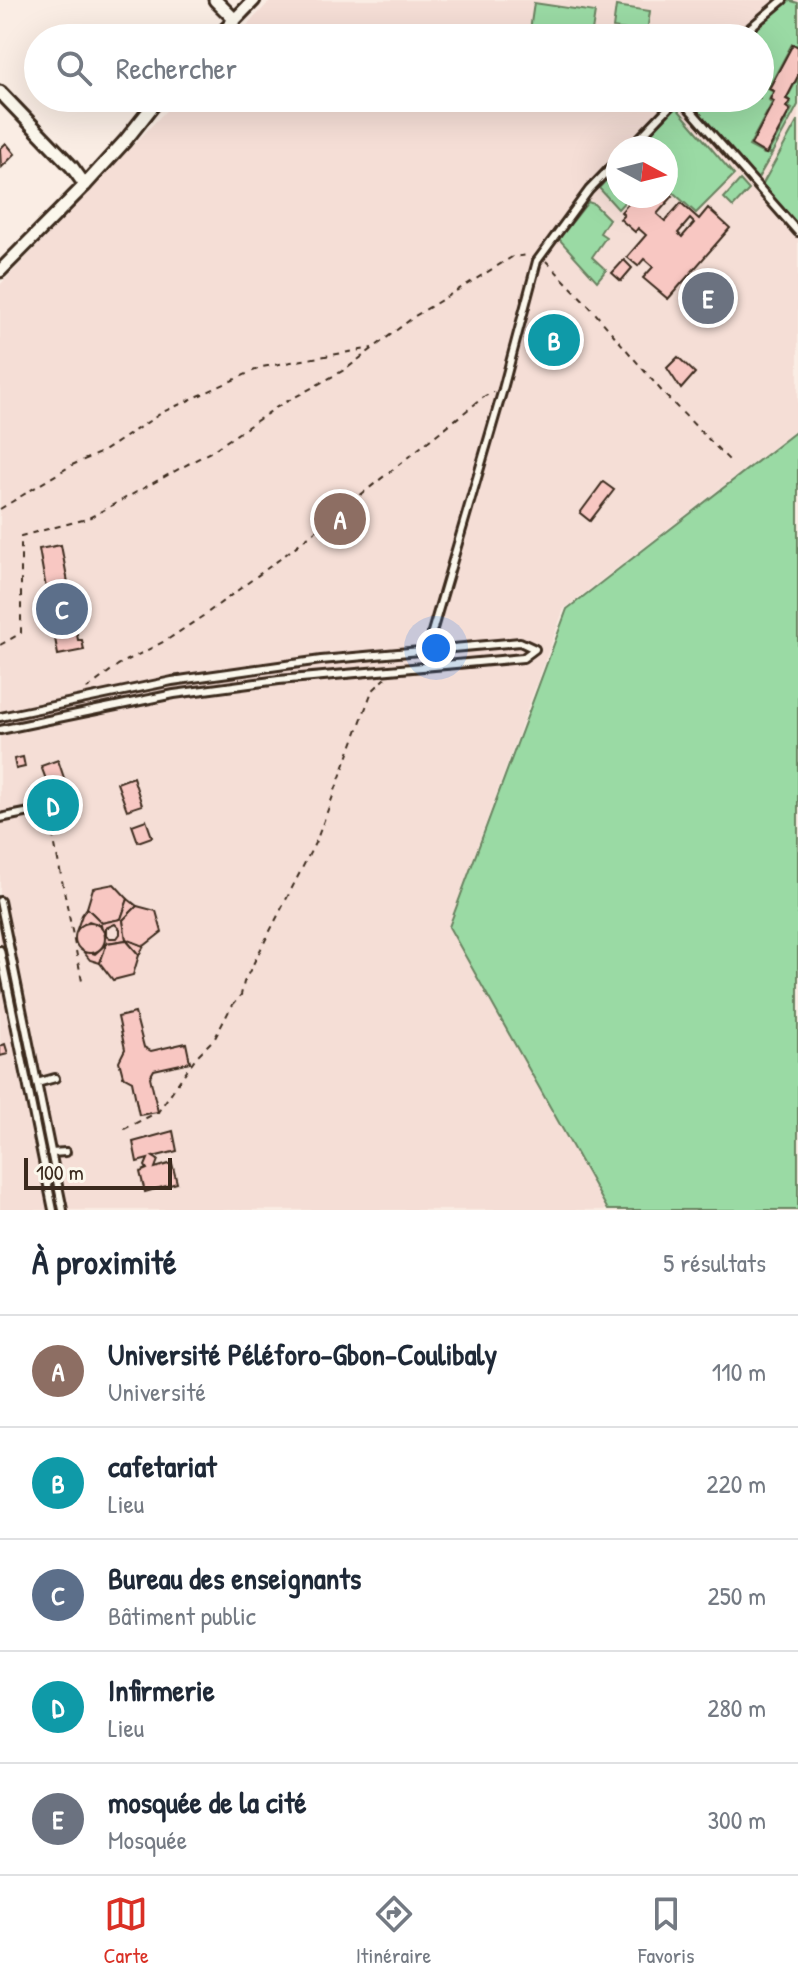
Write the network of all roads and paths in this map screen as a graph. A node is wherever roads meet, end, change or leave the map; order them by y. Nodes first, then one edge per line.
1 (215, 0) edge
2 (254, 0) edge
3 (783, 0) edge
4 (234, 19) junction
5 (230, 24) edge
6 (755, 24) edge
7 (0, 92) edge
8 (148, 112) edge
9 (665, 112) edge
10 (691, 112) edge
11 (642, 136) edge
12 (606, 172) edge
13 (85, 185) junction
14 (798, 232) edge
15 (540, 256) junction
16 (2, 265) edge
17 (374, 347) junction
18 (503, 389) junction
19 (729, 460) dead end
20 (0, 509) edge
21 (0, 645) edge
22 (432, 649) junction
23 (432, 665) junction
24 (396, 669) junction
25 (172, 681) junction
26 (174, 694) junction
27 (77, 702) junction
28 (0, 717) edge
29 (0, 730) edge
30 (30, 812) joint
31 (0, 818) edge
32 (0, 901) edge
33 (0, 950) edge
34 (23, 955) dead end
35 (11, 958) junction
36 (82, 981) dead end
37 (10, 995) junction
38 (0, 997) edge
39 (25, 1022) junction
40 (15, 1023) junction
41 (55, 1078) dead end
42 (37, 1083) junction
43 (124, 1129) dead end
44 (66, 1152) dead end
45 (51, 1153) junction
46 (50, 1164) junction
47 (53, 1210) edge
48 (63, 1210) edge

1 - 4 street
2 - 4 street
3 - 6 lane
4 - 5 street
7 - 13 street
8 - 13 street
9 - 11 lane
10 - 14 lane
12 - 15 lane
13 - 16 street
15 - 17 path
15 - 18 lane
15 - 19 path
17 - 20 path
17 - 21 path
18 - 22 lane
18 - 27 path
22 - 23 lane
22 - 23 lane
22 - 25 lane
23 - 24 lane
24 - 26 lane
24 - 43 path
25 - 26 lane
25 - 27 lane
26 - 29 lane
27 - 28 lane
30 - 31 lane
30 - 36 path
32 - 35 lane
33 - 37 lane
34 - 35 lane
35 - 39 lane
37 - 38 lane
37 - 40 lane
39 - 40 lane
39 - 42 lane
40 - 46 lane
41 - 42 lane
42 - 45 lane
44 - 45 lane
45 - 46 lane
46 - 47 lane
46 - 48 lane

